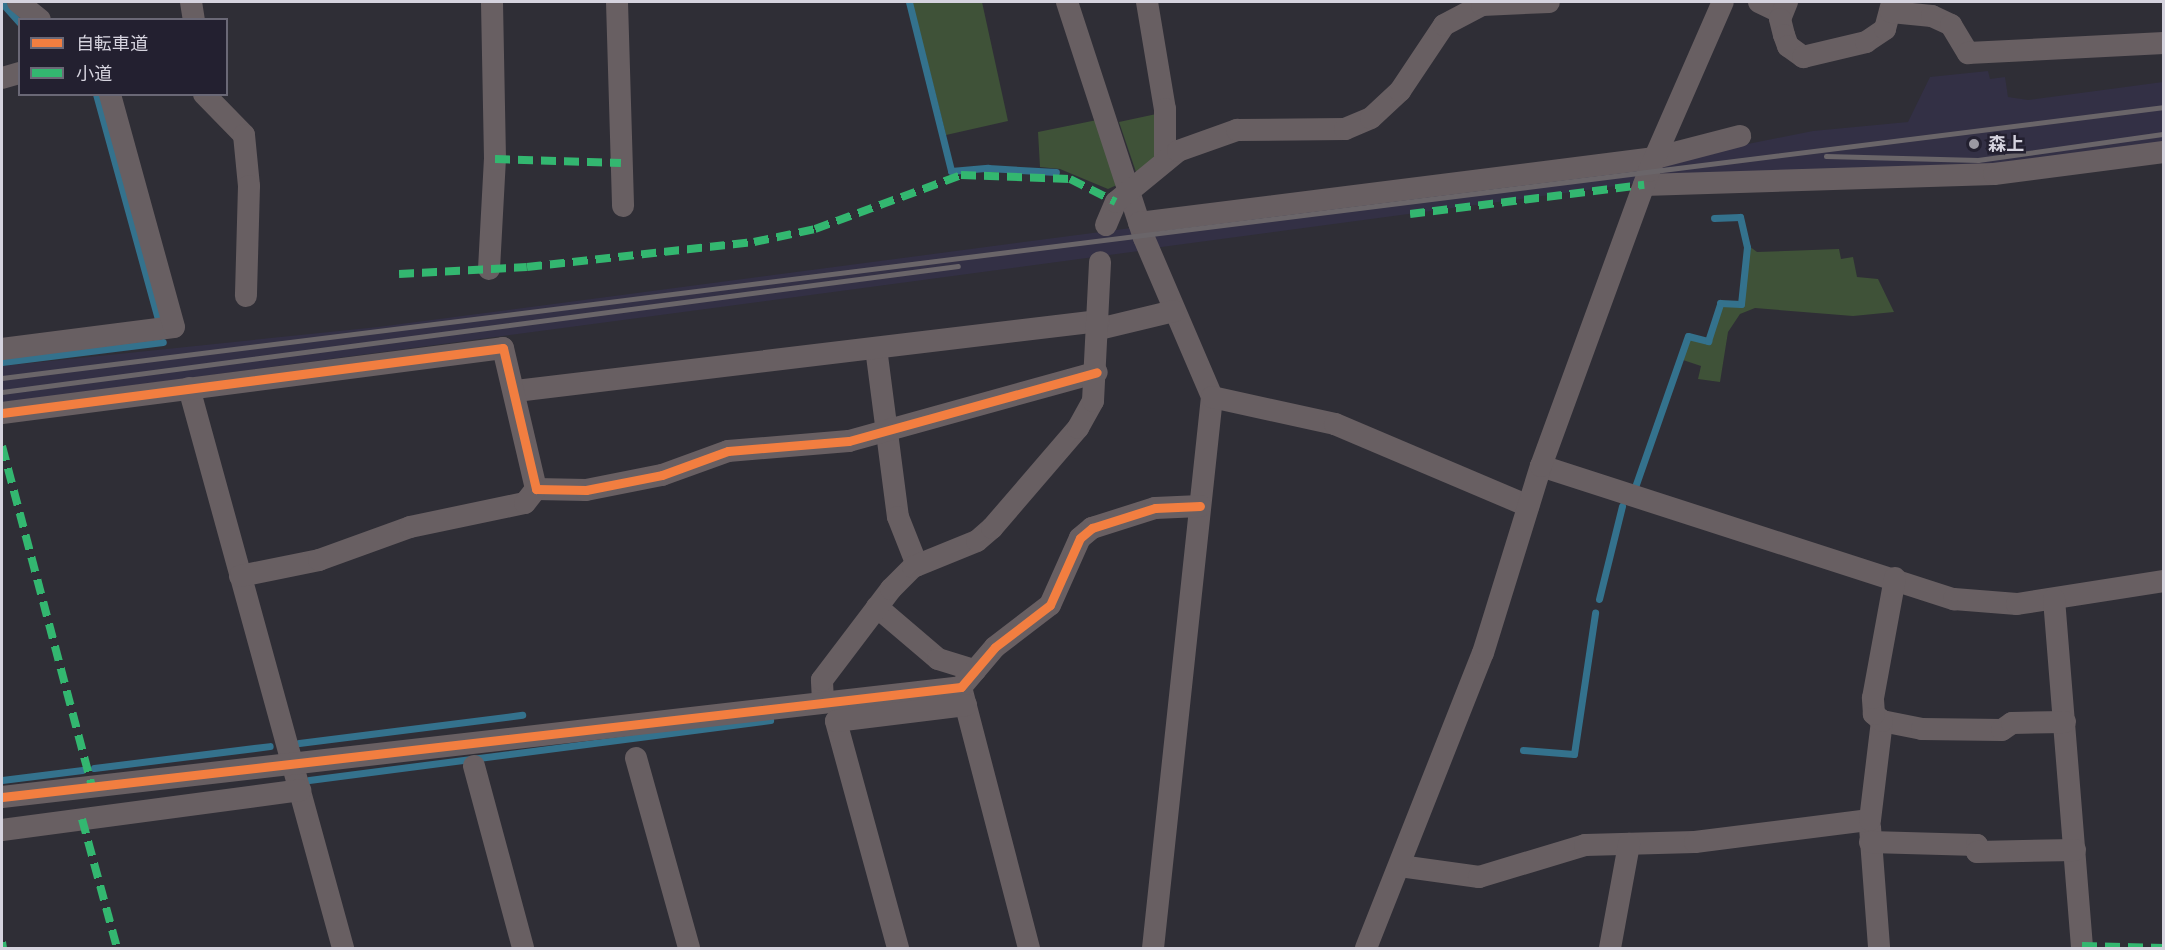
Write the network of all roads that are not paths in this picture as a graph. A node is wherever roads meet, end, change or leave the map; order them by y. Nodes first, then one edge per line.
1 (18, 2) edge
2 (191, 2) edge
3 (492, 2) edge
4 (617, 2) edge
5 (1067, 2) edge
6 (1147, 2) edge
7 (1549, 2) edge
8 (1723, 2) edge
9 (1759, 2) edge
10 (1785, 7) edge
11 (1892, 7) edge
12 (38, 18) edge
13 (194, 18) edge
14 (2163, 43) edge
15 (18, 74) edge
16 (2, 78) edge
17 (111, 96) edge
18 (207, 96) edge
19 (1740, 136) dead end
20 (2163, 152) edge
21 (1655, 158) junction
22 (1165, 161) junction
23 (1644, 185) junction
24 (1128, 190) junction
25 (623, 206) dead end
26 (1139, 223) junction
27 (1106, 225) dead end
28 (1100, 262) dead end
29 (489, 268) dead end
30 (246, 296) dead end
31 (1174, 311) junction
32 (1099, 325) junction
33 (876, 348) junction
34 (2, 349) edge
35 (1096, 372) junction
36 (189, 388) junction
37 (516, 391) junction
38 (1212, 397) junction
39 (2, 413) edge
40 (884, 432) junction
41 (1541, 466) junction
42 (536, 489) junction
43 (1200, 506) junction
44 (1528, 506) junction
45 (917, 565) junction
46 (240, 576) junction
47 (1895, 578) junction
48 (2163, 581) edge
49 (2054, 599) junction
50 (877, 607) junction
51 (967, 687) junction
52 (823, 701) junction
53 (1882, 721) junction
54 (2065, 722) junction
55 (636, 758) dead end
56 (291, 760) junction
57 (474, 766) dead end
58 (300, 790) junction
59 (2, 797) edge
60 (1870, 820) junction
61 (2, 830) edge
62 (1870, 842) junction
63 (1629, 844) junction
64 (2075, 850) junction
65 (1400, 866) junction
66 (343, 948) edge
67 (523, 948) edge
68 (689, 948) edge
69 (898, 948) edge
70 (1029, 948) edge
71 (1153, 948) edge
72 (1366, 948) edge
73 (1610, 948) edge
74 (1879, 948) edge
75 (2082, 948) edge

1 - 12 street
2 - 13 street
3 - 29 street
4 - 25 street
5 - 24 street
6 - 22 street
7 - 22 street
8 - 21 street
9 - 10 street
10 - 11 street
11 - 14 street
15 - 16 street
17 - 34 street
18 - 30 street
19 - 21 street
20 - 23 street
21 - 23 street
21 - 26 street
22 - 24 street
23 - 41 street
24 - 26 street
24 - 27 street
26 - 31 street
28 - 32 street
31 - 32 street
31 - 38 street
32 - 33 street
32 - 35 street
33 - 37 street
33 - 40 street
35 - 40 street
35 - 45 street
36 - 37 street
36 - 39 street
36 - 46 street
37 - 42 street
38 - 43 street
38 - 44 street
40 - 42 street
40 - 45 street
41 - 44 street
41 - 47 street
42 - 46 street
43 - 51 street
43 - 71 street
44 - 65 street
45 - 50 street
46 - 56 street
47 - 49 street
47 - 53 street
48 - 49 street
49 - 54 street
50 - 51 street
50 - 52 street
51 - 52 street
51 - 69 street
51 - 70 street
52 - 56 street
53 - 54 street
53 - 60 street
54 - 64 street
55 - 68 street
56 - 58 street
56 - 59 street
57 - 67 street
58 - 61 street
58 - 66 street
60 - 62 street
60 - 63 street
62 - 64 street
62 - 74 street
63 - 65 street
63 - 73 street
64 - 75 street
65 - 72 street

